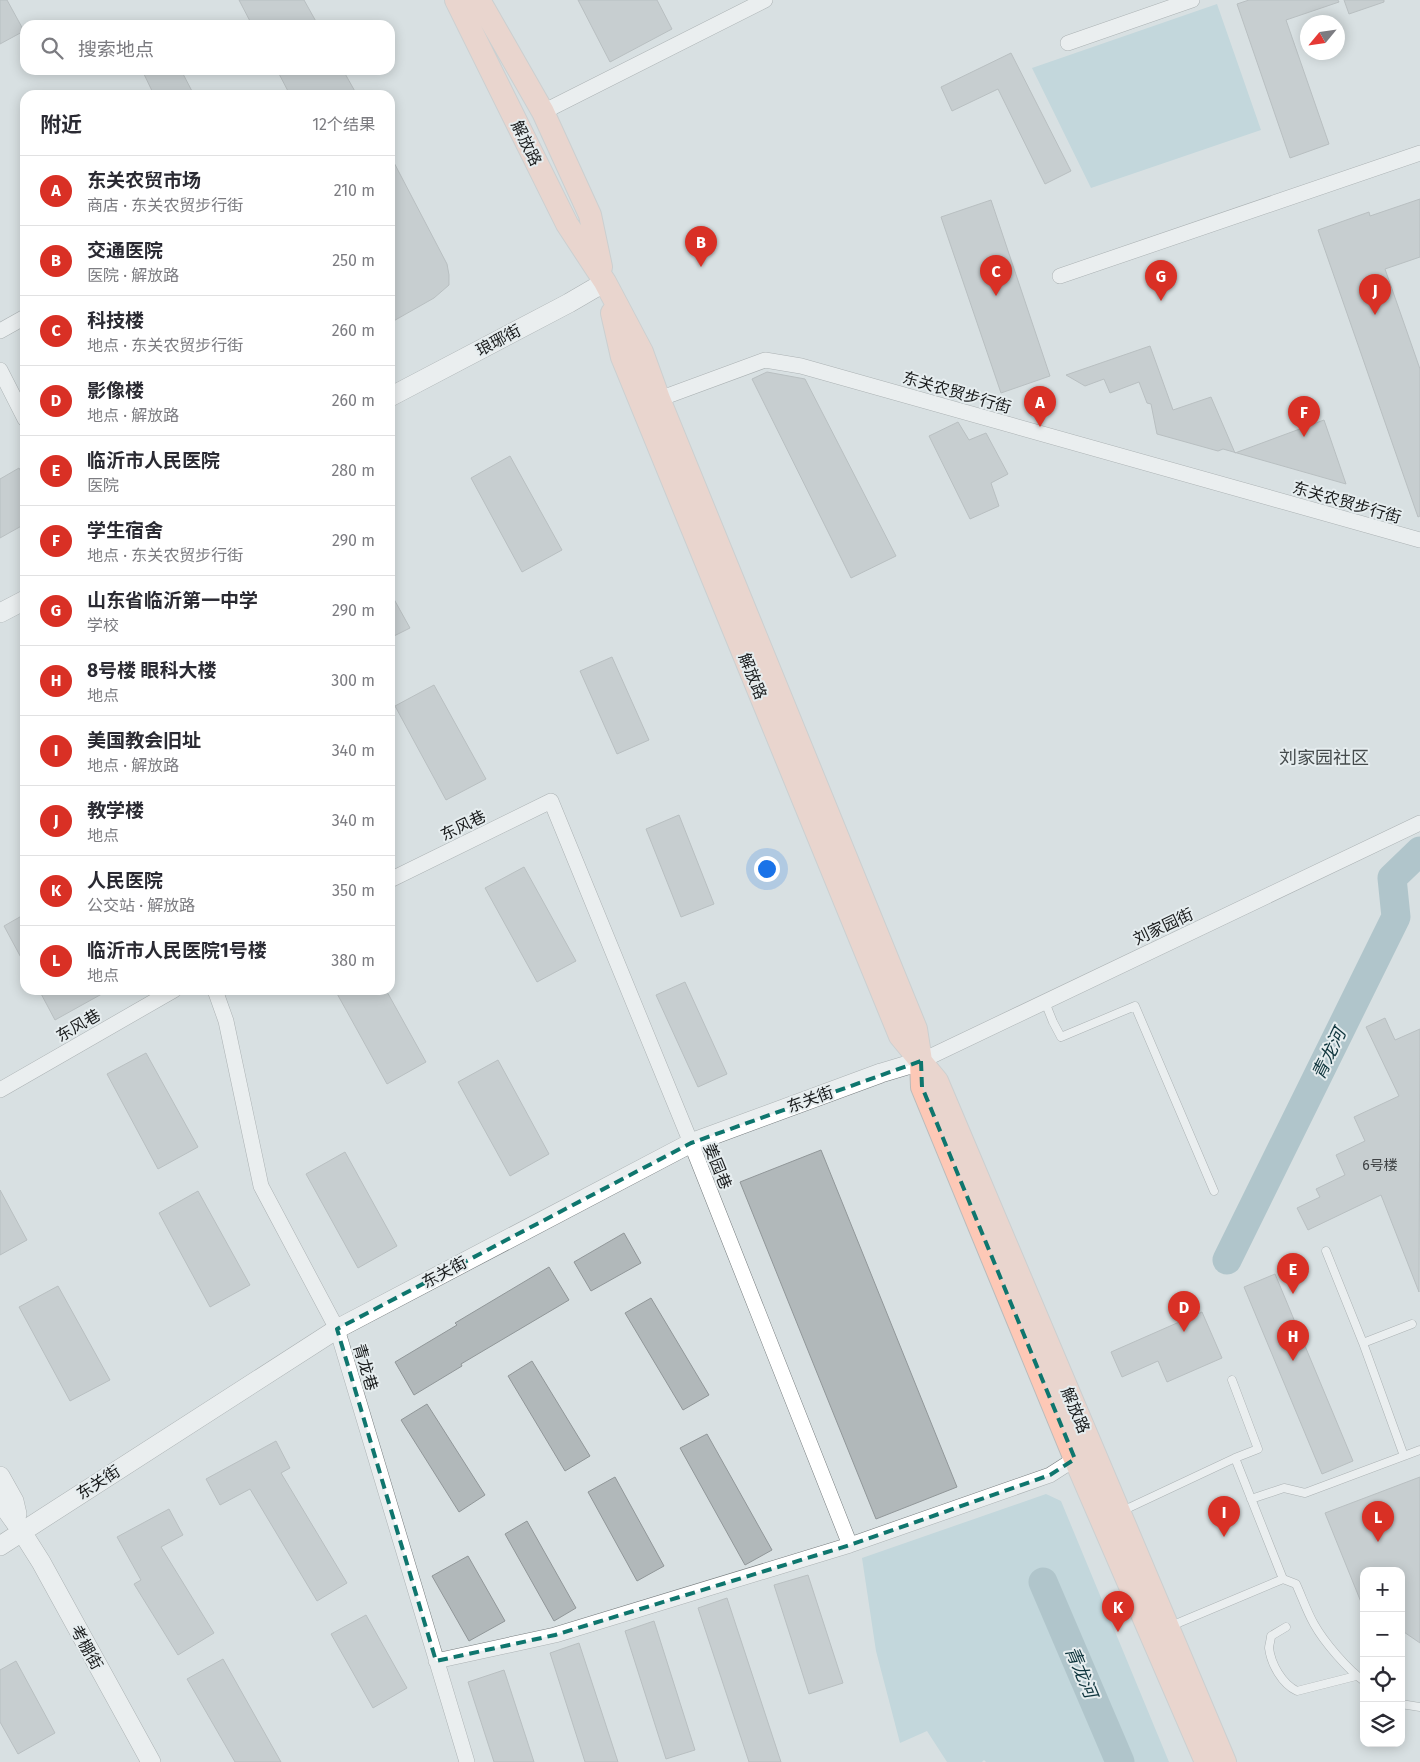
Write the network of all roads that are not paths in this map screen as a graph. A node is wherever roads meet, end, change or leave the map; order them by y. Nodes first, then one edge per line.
1 (456, 0) edge
2 (479, 0) edge
3 (765, 0) edge
4 (1192, 0) edge
5 (1068, 43) dead end
6 (543, 112) junction
7 (1420, 153) edge
8 (1060, 276) dead end
9 (605, 282) junction
10 (20, 320) edge
11 (0, 331) edge
12 (0, 370) edge
13 (395, 394) edge
14 (659, 399) junction
15 (20, 409) edge
16 (1420, 540) edge
17 (20, 603) edge
18 (0, 613) edge
19 (551, 801) joint
20 (1420, 823) edge
21 (395, 878) edge
22 (165, 995) edge
23 (218, 995) edge
24 (1045, 1002) junction
25 (920, 1061) junction
26 (0, 1090) edge
27 (691, 1143) junction
28 (1214, 1191) dead end
29 (1326, 1252) dead end
30 (1412, 1324) dead end
31 (337, 1329) junction
32 (1363, 1343) junction
33 (1232, 1380) dead end
34 (1420, 1450) edge
35 (1404, 1456) junction
36 (1235, 1458) junction
37 (1075, 1459) junction
38 (0, 1476) edge
39 (1251, 1499) junction
40 (0, 1501) edge
41 (1119, 1512) junction
42 (22, 1532) junction
43 (850, 1545) junction
44 (0, 1546) edge
45 (1283, 1579) junction
46 (1169, 1627) junction
47 (1286, 1627) dead end
48 (436, 1660) junction
49 (1356, 1676) junction
50 (1360, 1678) edge
51 (1405, 1705) edge
52 (1420, 1707) edge
53 (151, 1762) edge
54 (467, 1762) edge
55 (1206, 1762) edge
56 (1225, 1762) edge

1 - 9 main road, 解放路
2 - 6 main road, 解放路
3 - 6 street
4 - 5 street
6 - 9 main road, 解放路
7 - 8 street
9 - 13 street, 琅琊街
9 - 14 main road, 解放路
9 - 25 main road, 解放路
10 - 11 street
12 - 15 street
14 - 16 street, 东关农贸步行街
14 - 25 main road, 解放路
17 - 18 street
19 - 21 street, 东风巷
19 - 27 street, 姜园巷
20 - 24 street, 刘家园街
22 - 26 street, 东风巷
23 - 31 street, 青龙巷
24 - 25 street, 刘家园街
24 - 28 lane
25 - 27 street, 东关街
25 - 37 main road, 解放路
25 - 41 main road, 解放路
27 - 31 street, 东关街
27 - 43 street, 姜园巷
29 - 32 lane
30 - 32 lane
31 - 42 street, 东关街
31 - 48 street, 青龙巷
32 - 35 lane
33 - 36 lane
34 - 35 lane
35 - 39 lane
36 - 39 lane
36 - 41 lane
37 - 43 street
37 - 55 main road, 解放路
38 - 42 street, 考棚街
39 - 45 lane
40 - 42 street, 考棚街
41 - 46 main road, 解放路
42 - 44 street, 东关街
42 - 53 street, 考棚街
43 - 48 street
45 - 46 lane
45 - 49 lane
46 - 56 main road, 解放路
47 - 49 lane
48 - 54 street, 青龙巷
49 - 50 lane
51 - 52 lane

